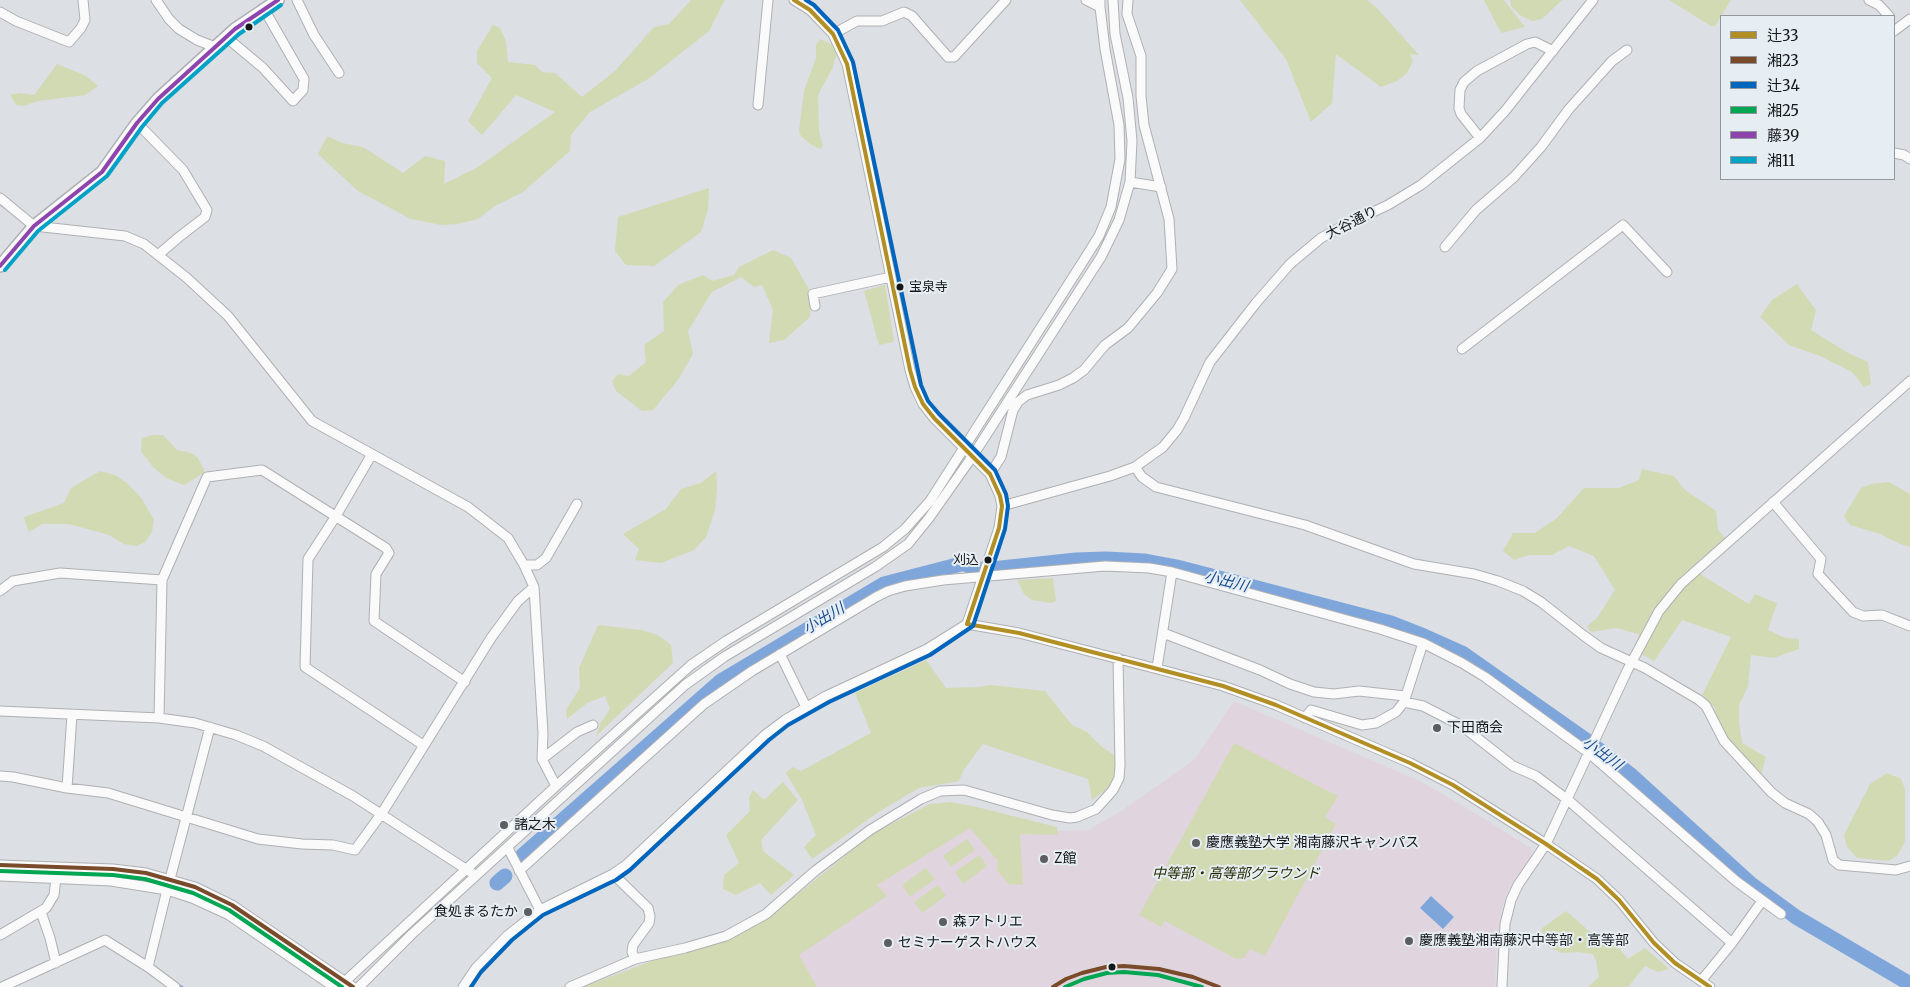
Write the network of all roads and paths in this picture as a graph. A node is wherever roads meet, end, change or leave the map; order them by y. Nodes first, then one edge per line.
1 (83, 0) edge
2 (156, 0) edge
3 (278, 0) edge
4 (297, 0) edge
5 (768, 0) edge
6 (794, 0) edge
7 (1006, 0) edge
8 (1086, 0) edge
9 (1113, 0) edge
10 (1128, 0) edge
11 (1594, 0) edge
12 (1869, 0) edge
13 (1100, 3) edge
14 (264, 9) junction
15 (0, 12) edge
16 (1888, 15) edge
17 (1910, 18) edge
18 (1895, 30) edge
19 (834, 34) junction
20 (226, 37) junction
21 (215, 47) junction
22 (1553, 50) junction
23 (1627, 50) dead end
24 (339, 73) dead end
25 (758, 105) dead end
26 (137, 123) junction
27 (1480, 138) junction
28 (1895, 153) edge
29 (1910, 159) edge
30 (1130, 182) junction
31 (1161, 187) junction
32 (0, 198) edge
33 (34, 226) junction
34 (1445, 247) dead end
35 (158, 255) junction
36 (0, 266) edge
37 (1668, 272) dead end
38 (891, 277) junction
39 (815, 306) dead end
40 (1462, 349) dead end
41 (1910, 381) edge
42 (962, 448) junction
43 (372, 454) junction
44 (972, 457) junction
45 (1134, 467) junction
46 (990, 474) junction
47 (1773, 502) junction
48 (577, 504) dead end
49 (1002, 506) junction
50 (336, 516) junction
51 (524, 564) junction
52 (984, 572) junction
53 (1172, 572) junction
54 (162, 580) junction
55 (534, 587) junction
56 (0, 591) edge
57 (967, 624) junction
58 (1910, 626) edge
59 (1163, 633) junction
60 (1423, 644) junction
61 (780, 654) junction
62 (1118, 658) junction
63 (1632, 663) junction
64 (1157, 668) junction
65 (465, 682) junction
66 (1404, 699) junction
67 (806, 707) junction
68 (0, 711) edge
69 (72, 715) junction
70 (159, 718) junction
71 (1305, 718) junction
72 (593, 724) dead end
73 (210, 727) junction
74 (423, 745) junction
75 (1589, 751) junction
76 (542, 759) junction
77 (0, 776) edge
78 (556, 786) junction
79 (67, 788) junction
80 (1568, 800) junction
81 (382, 814) junction
82 (186, 818) junction
83 (1546, 844) junction
84 (508, 848) junction
85 (0, 864) edge
86 (1910, 866) edge
87 (467, 870) junction
88 (519, 871) junction
89 (613, 874) junction
90 (0, 876) edge
91 (476, 877) junction
92 (56, 878) junction
93 (170, 879) junction
94 (168, 890) junction
95 (1762, 901) junction
96 (540, 910) junction
97 (41, 912) junction
98 (1781, 914) dead end
99 (0, 935) edge
100 (1732, 943) junction
101 (635, 959) junction
102 (56, 963) junction
103 (148, 967) junction
104 (1701, 981) junction
105 (342, 984) edge
106 (2, 987) edge
107 (175, 987) edge
108 (334, 987) edge
109 (353, 987) edge
110 (359, 987) edge
111 (463, 987) edge
112 (570, 987) edge
113 (1502, 987) edge
114 (1710, 987) edge

1 - 15 street
2 - 21 street
3 - 14 main road
4 - 24 street
5 - 25 street
6 - 19 street
7 - 19 street
8 - 13 street
9 - 30 street
10 - 31 street
11 - 22 street, 大谷通り
12 - 16 street
13 - 42 street
14 - 20 main road
14 - 20 street
17 - 18 street
19 - 38 street
20 - 21 main road
21 - 26 main road
22 - 27 street, 大谷通り
22 - 27 street
23 - 34 street
26 - 33 main road
26 - 35 street
27 - 45 street, 大谷通り
28 - 29 street
30 - 31 street
30 - 44 street
31 - 46 street
32 - 33 street
33 - 35 street
33 - 36 main road
35 - 43 street
37 - 40 street
38 - 39 street
38 - 42 street
41 - 47 street
42 - 44 street
42 - 78 street
43 - 50 street
43 - 51 street
44 - 46 street
44 - 84 street
45 - 49 street, 大谷通り
45 - 63 street
46 - 49 street
47 - 58 street
47 - 63 street
48 - 51 street
49 - 52 street
50 - 54 street
50 - 65 street
50 - 74 street
51 - 55 street
52 - 53 street
52 - 57 street
52 - 61 street
53 - 59 street
53 - 60 street
54 - 56 street
54 - 70 street
55 - 65 street
55 - 76 street
57 - 62 street
57 - 67 street
59 - 64 street
59 - 66 street
60 - 66 street
60 - 75 street
61 - 67 street
61 - 88 street
62 - 64 street
62 - 101 street
63 - 75 street
63 - 86 street
64 - 71 street
65 - 74 street
66 - 71 street
66 - 80 street
67 - 89 street
68 - 69 street
69 - 70 street
69 - 79 street
70 - 73 street
71 - 83 street
72 - 76 street
73 - 81 street
73 - 82 street
74 - 81 street
75 - 80 street
75 - 95 street
76 - 78 street
77 - 79 street
78 - 87 street
79 - 82 street
80 - 83 street
80 - 100 street
81 - 82 street
81 - 87 street
82 - 93 street
83 - 104 street
83 - 113 street
84 - 88 street
84 - 91 street
85 - 93 street
87 - 91 street
87 - 105 street
88 - 96 street
89 - 96 street
89 - 101 street
90 - 92 street
91 - 110 street
92 - 94 street
92 - 97 street
93 - 105 street
94 - 103 street
94 - 108 street
95 - 98 street
95 - 100 street
96 - 111 street
97 - 99 street
97 - 102 street
100 - 104 street
101 - 112 street
102 - 103 street
102 - 106 street
103 - 107 street
104 - 114 street
105 - 109 street

